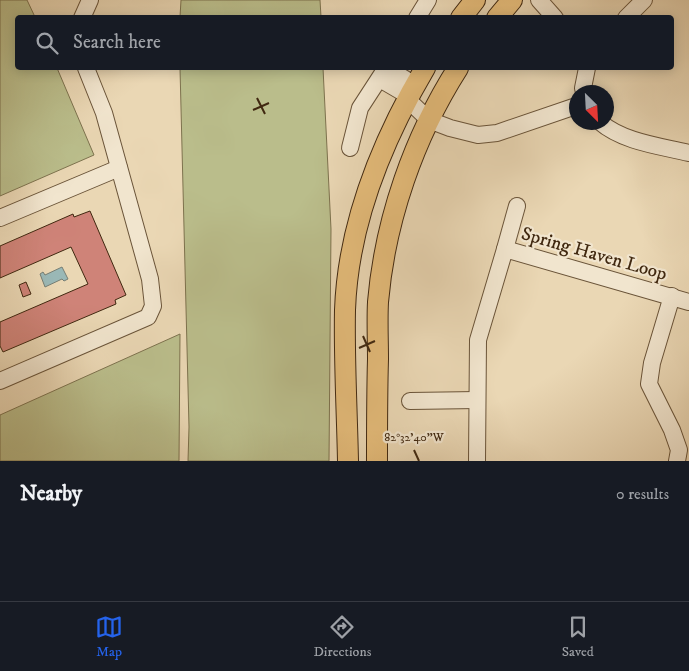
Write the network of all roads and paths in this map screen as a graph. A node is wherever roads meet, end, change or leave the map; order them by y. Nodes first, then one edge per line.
1 (90, 0) edge
2 (428, 0) edge
3 (475, 0) edge
4 (512, 0) edge
5 (539, 0) edge
6 (644, 0) edge
7 (83, 15) edge
8 (419, 15) edge
9 (463, 15) edge
10 (500, 15) edge
11 (552, 15) edge
12 (629, 15) edge
13 (87, 70) edge
14 (384, 70) edge
15 (424, 70) edge
16 (457, 70) edge
17 (587, 70) edge
18 (584, 85) edge
19 (410, 93) junction
20 (569, 108) edge
21 (429, 120) junction
22 (611, 130) edge
23 (350, 148) dead end
24 (689, 153) edge
25 (119, 168) junction
26 (517, 206) dead end
27 (0, 218) edge
28 (505, 249) junction
29 (672, 296) junction
30 (689, 302) edge
31 (0, 381) edge
32 (477, 400) junction
33 (410, 401) dead end
34 (348, 461) edge
35 (377, 461) edge
36 (477, 461) edge
37 (677, 461) edge

1 - 7 street
2 - 8 street
3 - 9 main road
4 - 10 main road
5 - 11 street
6 - 12 street
13 - 25 street
14 - 19 street
14 - 23 street
15 - 19 main road
16 - 21 main road
17 - 18 street
19 - 21 street
19 - 34 main road
20 - 21 street
21 - 35 main road
22 - 24 street
25 - 27 street
25 - 31 street
26 - 28 street, Spring Haven Loop
28 - 29 street, Spring Haven Loop
28 - 32 street, Spring Haven Loop
29 - 30 street, Spring Haven Loop
29 - 37 street, Spring Haven Loop
32 - 33 street
32 - 36 street, Spring Haven Loop

